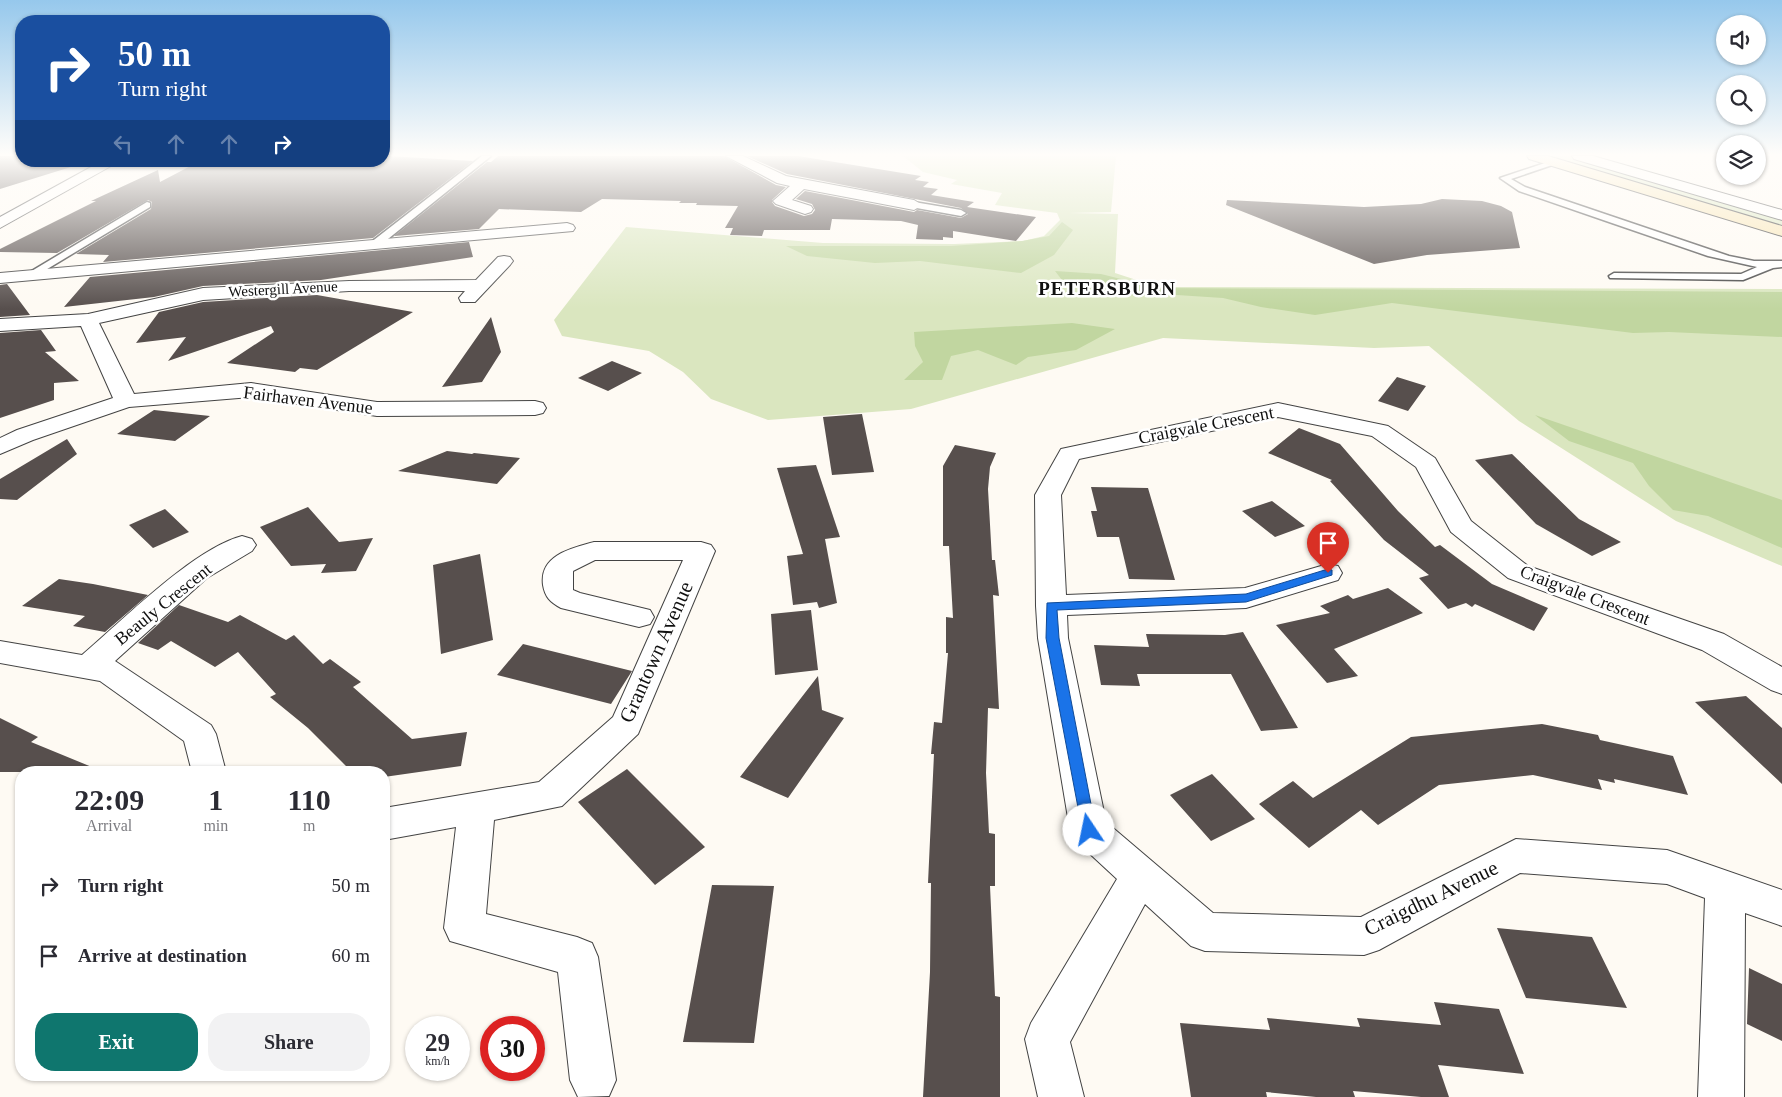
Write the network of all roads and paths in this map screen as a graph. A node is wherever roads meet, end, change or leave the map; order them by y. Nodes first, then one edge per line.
1 (29, 207) edge
2 (143, 207) edge
3 (422, 207) edge
4 (800, 207) edge
5 (927, 207) edge
6 (1575, 207) edge
7 (1704, 207) edge
8 (1755, 207) edge
9 (805, 209) dead end
10 (960, 213) dead end
11 (1782, 215) edge
12 (0, 223) edge
13 (567, 228) dead end
14 (1782, 231) edge
15 (374, 245) junction
16 (504, 261) dead end
17 (1782, 264) edge
18 (1769, 266) junction
19 (30, 275) junction
20 (1614, 276) dead end
21 (0, 278) edge
22 (481, 285) junction
23 (464, 303) dead end
24 (88, 320) junction
25 (0, 325) edge
26 (126, 402) junction
27 (535, 408) dead end
28 (0, 447) edge
29 (1048, 495) joint
30 (242, 545) dead end
31 (1328, 573) dead end
32 (1051, 606) junction
33 (639, 617) dead end
34 (0, 652) edge
35 (88, 667) junction
36 (1782, 682) edge
37 (207, 766) edge
38 (477, 808) junction
39 (390, 823) edge
40 (1140, 875) junction
41 (1725, 887) junction
42 (1782, 908) edge
43 (593, 1080) dead end
44 (1061, 1097) edge
45 (1721, 1097) edge

1 - 12 street
2 - 19 lane
3 - 15 lane
4 - 9 street
5 - 10 lane
6 - 18 lane
7 - 14 main road
8 - 11 street
13 - 15 street
15 - 19 street
16 - 22 street
17 - 18 lane
18 - 20 lane
19 - 21 street
22 - 23 street
22 - 24 street, Westergill Avenue
24 - 25 street, Westergill Avenue
24 - 26 street
26 - 27 street, Fairhaven Avenue
26 - 28 street, Fairhaven Avenue
29 - 32 street, Craigdhu Avenue
29 - 36 street, Craigvale Crescent
30 - 35 street, Beauly Crescent
31 - 32 street
32 - 40 street, Craigdhu Avenue
33 - 38 street, Grantown Avenue
34 - 35 street
35 - 37 street
38 - 39 street, Grantown Avenue
38 - 43 street
40 - 41 street, Craigdhu Avenue
40 - 44 street
41 - 42 street, Craigdhu Avenue
41 - 45 street

